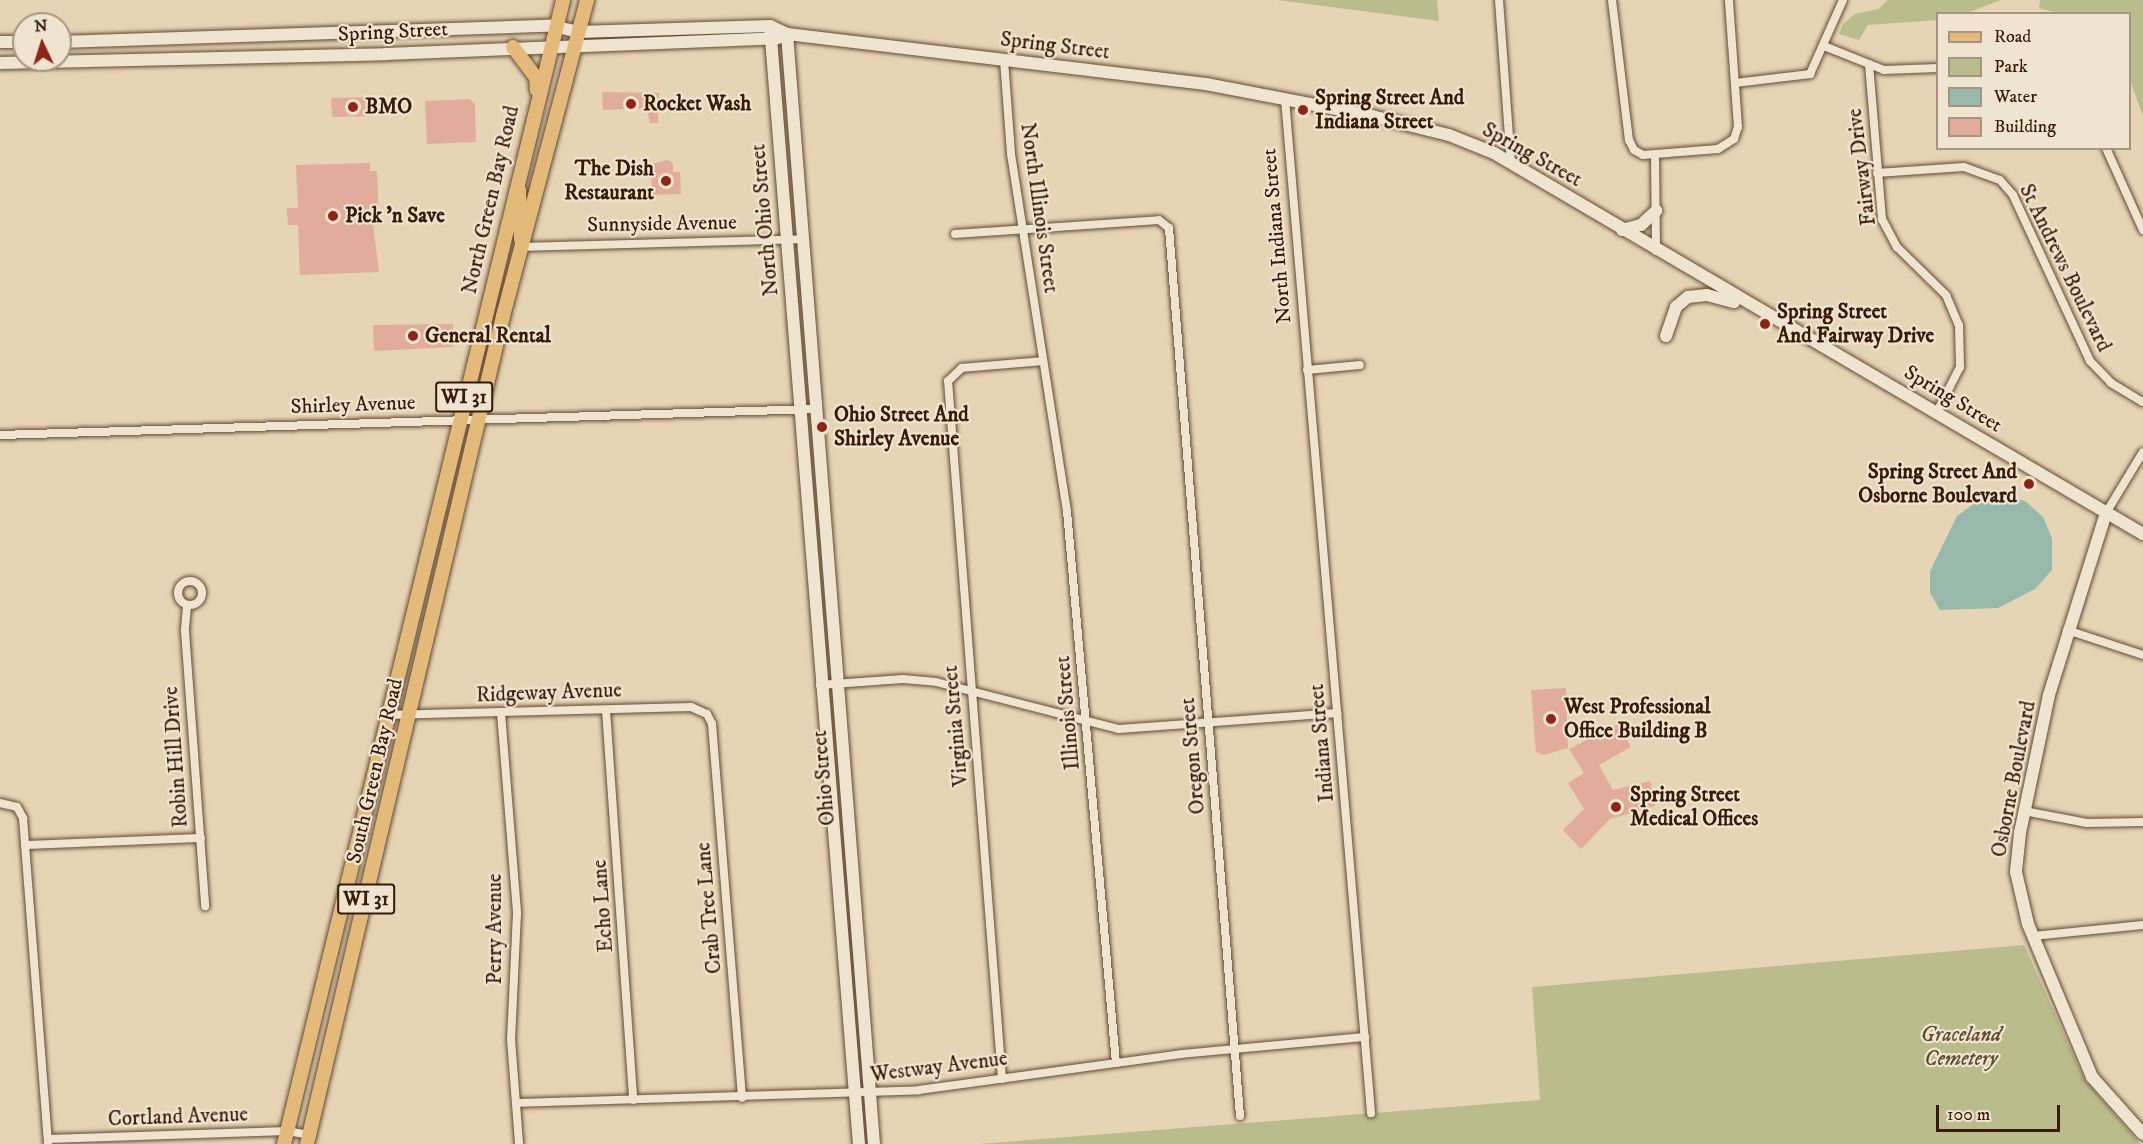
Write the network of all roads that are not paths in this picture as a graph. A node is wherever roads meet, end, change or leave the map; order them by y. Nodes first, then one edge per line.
1 (562, 0) edge
2 (587, 0) edge
3 (1499, 0) edge
4 (1612, 0) edge
5 (1729, 0) edge
6 (1843, 0) edge
7 (554, 26) junction
8 (770, 26) junction
9 (578, 32) junction
10 (787, 34) junction
11 (157, 40) junction
12 (5, 42) edge
13 (72, 42) edge
14 (771, 42) junction
15 (1824, 46) junction
16 (513, 47) junction
17 (550, 47) junction
18 (574, 47) junction
19 (158, 60) junction
20 (1004, 60) junction
21 (4, 63) edge
22 (1869, 64) junction
23 (1936, 68) edge
24 (1735, 83) junction
25 (790, 89) junction
26 (775, 90) junction
27 (537, 97) junction
28 (1285, 99) junction
29 (794, 137) junction
30 (779, 140) junction
31 (2107, 150) edge
32 (1655, 154) junction
33 (1511, 162) junction
34 (1877, 173) junction
35 (518, 178) junction
36 (1656, 211) junction
37 (1023, 230) junction
38 (2143, 230) edge
39 (1622, 231) junction
40 (955, 234) dead end
41 (802, 239) junction
42 (786, 240) junction
43 (524, 247) junction
44 (499, 250) junction
45 (1656, 251) junction
46 (1756, 309) junction
47 (503, 316) junction
48 (1666, 336) dead end
49 (1043, 361) junction
50 (1359, 365) dead end
51 (1307, 370) junction
52 (2143, 402) edge
53 (815, 409) junction
54 (800, 410) junction
55 (1937, 412) junction
56 (480, 419) junction
57 (458, 420) junction
58 (0, 435) edge
59 (2143, 452) edge
60 (822, 510) junction
61 (808, 511) junction
62 (2106, 513) junction
63 (2143, 534) edge
64 (829, 598) junction
65 (814, 599) junction
66 (187, 606) dead end
67 (2067, 630) junction
68 (425, 653) joint
69 (401, 654) joint
70 (2143, 655) edge
71 (836, 683) junction
72 (820, 685) junction
73 (972, 691) junction
74 (606, 710) junction
75 (501, 713) junction
76 (1337, 713) junction
77 (410, 714) junction
78 (387, 715) junction
79 (708, 716) joint
80 (1087, 722) junction
81 (1209, 724) junction
82 (0, 803) edge
83 (2024, 811) junction
84 (848, 821) junction
85 (832, 822) junction
86 (2143, 822) edge
87 (201, 838) junction
88 (26, 845) junction
89 (205, 906) dead end
90 (2143, 925) edge
91 (2032, 936) junction
92 (857, 944) junction
93 (842, 945) junction
94 (1365, 1037) junction
95 (1235, 1049) junction
96 (1116, 1063) junction
97 (1002, 1079) junction
98 (870, 1094) junction
99 (855, 1095) junction
100 (742, 1098) junction
101 (633, 1100) junction
102 (516, 1103) junction
103 (1371, 1113) dead end
104 (1240, 1116) dead end
105 (2143, 1134) edge
106 (286, 1138) edge
107 (308, 1139) edge
108 (48, 1142) edge
109 (519, 1144) edge
110 (859, 1144) edge
111 (874, 1144) edge

1 - 7 main road, North Green Bay Road / WI 31
2 - 9 main road, North Green Bay Road / WI 31
3 - 33 street
4 - 32 street
5 - 24 street
6 - 15 street
7 - 9 main road, Spring Street
7 - 11 main road, Spring Street
7 - 17 main road, North Green Bay Road / WI 31
8 - 9 main road, Spring Street
8 - 10 main road, Spring Street
8 - 14 main road, North Ohio Street
9 - 18 main road, North Green Bay Road / WI 31
10 - 14 main road, Spring Street
10 - 20 main road, Spring Street
10 - 25 main road, North Ohio Street
11 - 13 main road, Spring Street
11 - 19 main road
12 - 21 main road
14 - 18 main road, Spring Street
14 - 26 main road, North Ohio Street
15 - 22 street
15 - 24 street
16 - 17 main road, Spring Street
16 - 19 main road, Spring Street
16 - 27 main road
17 - 18 main road, Spring Street
17 - 27 main road, North Green Bay Road / WI 31
18 - 43 main road, North Green Bay Road / WI 31
19 - 21 main road, Spring Street
20 - 28 main road, Spring Street
20 - 37 street, North Illinois Street
22 - 23 street
22 - 34 street, Fairway Drive
24 - 32 street
25 - 26 main road
25 - 29 main road, North Ohio Street
26 - 30 main road, North Ohio Street
27 - 35 main road, North Green Bay Road / WI 31
28 - 33 main road, Spring Street
28 - 51 street, North Indiana Street
29 - 30 main road
29 - 41 main road, North Ohio Street
30 - 42 main road, North Ohio Street
31 - 38 street
32 - 36 street
33 - 39 main road, Spring Street
34 - 52 street, St Andrews Boulevard
34 - 55 street, Fairway Drive
35 - 43 main road
35 - 44 main road, North Green Bay Road / WI 31
36 - 39 main road
36 - 45 street
37 - 40 street
37 - 49 street, North Illinois Street
37 - 81 street, Oregon Street
39 - 45 main road, Spring Street
41 - 42 street, Sunnyside Avenue
41 - 53 main road, North Ohio Street
42 - 43 street, Sunnyside Avenue
42 - 54 main road, North Ohio Street
43 - 47 main road, North Green Bay Road / WI 31
44 - 47 main road
44 - 57 main road, North Green Bay Road / WI 31
45 - 46 main road, Spring Street
46 - 48 main road
46 - 55 main road, Spring Street
47 - 56 main road, North Green Bay Road / WI 31
49 - 73 street, Virginia Street
49 - 80 street, Illinois Street
50 - 51 street
51 - 76 street, Indiana Street
53 - 54 street, Shirley Avenue
53 - 60 main road, Ohio Street
54 - 56 street, Shirley Avenue
54 - 61 main road, Ohio Street
55 - 62 main road, Spring Street
56 - 57 street, Shirley Avenue
56 - 68 main road, North Green Bay Road / WI 31
57 - 58 street, Shirley Avenue
57 - 69 main road, North Green Bay Road / WI 31
59 - 62 street
60 - 61 main road
60 - 64 main road, Ohio Street
61 - 65 main road, Ohio Street
62 - 63 main road, Spring Street
62 - 67 main road, Osborne Boulevard
64 - 65 main road
64 - 71 main road, Ohio Street
65 - 72 main road, Ohio Street
66 - 87 street, Robin Hill Drive
67 - 70 street
67 - 83 main road, Osborne Boulevard
68 - 77 main road, South Green Bay Road / WI 31
69 - 78 main road, South Green Bay Road / WI 31
71 - 72 street
71 - 73 street
71 - 84 main road, Ohio Street
72 - 85 main road, Ohio Street
73 - 80 street
73 - 97 street, Virginia Street
74 - 75 street, Ridgeway Avenue
74 - 79 street, Ridgeway Avenue
74 - 101 street, Echo Lane
75 - 77 street, Ridgeway Avenue
75 - 102 street, Perry Avenue
76 - 81 street
76 - 94 street, Indiana Street
77 - 78 street, Ridgeway Avenue
77 - 107 main road, South Green Bay Road / WI 31
78 - 106 main road, South Green Bay Road / WI 31
79 - 100 street, Crab Tree Lane
80 - 81 street
80 - 96 street, Illinois Street
81 - 95 street, Oregon Street
82 - 88 street
83 - 86 street
83 - 91 main road, Osborne Boulevard
84 - 85 main road
84 - 92 main road, Ohio Street
85 - 93 main road, Ohio Street
87 - 88 street
87 - 89 street, Robin Hill Drive
88 - 108 street
90 - 91 street
91 - 105 main road, Osborne Boulevard
92 - 93 main road
92 - 98 main road, Ohio Street
93 - 99 main road, Ohio Street
94 - 95 street, Westway Avenue
94 - 103 street, Indiana Street
95 - 96 street, Westway Avenue
95 - 104 street, Oregon Street
96 - 97 street, Westway Avenue
97 - 98 street, Westway Avenue
98 - 99 street, Westway Avenue
98 - 111 main road, Ohio Street
99 - 100 street, Westway Avenue
99 - 110 main road, Ohio Street
100 - 101 street, Westway Avenue
101 - 102 street, Westway Avenue
102 - 109 street, Perry Avenue
106 - 107 street, Cortland Avenue
106 - 108 street, Cortland Avenue

